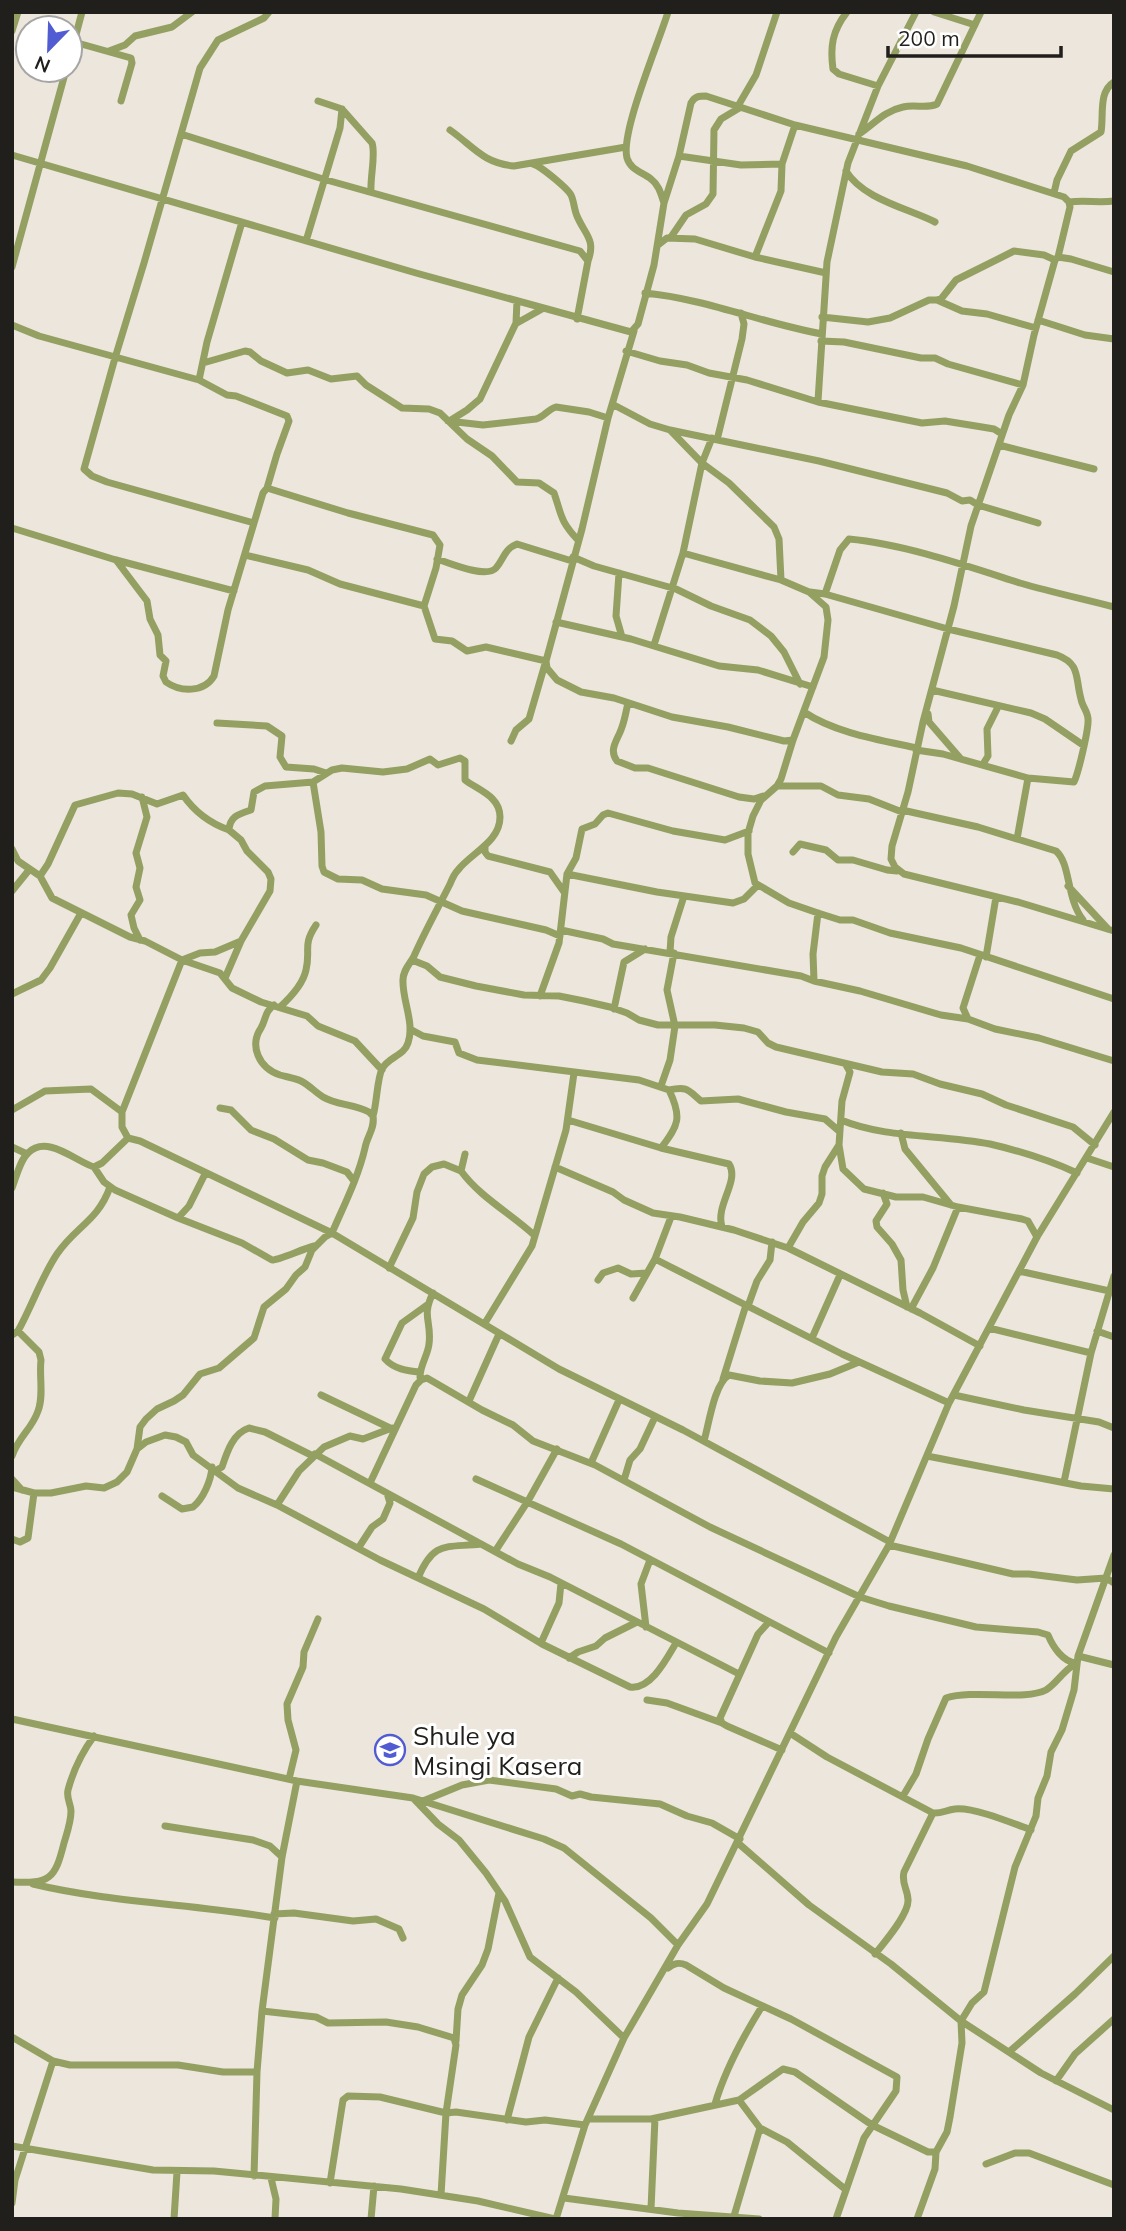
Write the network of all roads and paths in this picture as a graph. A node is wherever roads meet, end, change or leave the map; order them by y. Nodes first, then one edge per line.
1 (18, 12) edge
2 (192, 12) edge
3 (269, 12) edge
4 (668, 12) edge
5 (777, 12) edge
6 (847, 12) edge
7 (916, 12) edge
8 (934, 12) edge
9 (981, 12) edge
10 (975, 25) junction
11 (12, 32) edge
12 (84, 45) edge
13 (108, 51) junction
14 (1114, 82) edge
15 (62, 84) edge
16 (878, 86) junction
17 (121, 101) dead end
18 (317, 101) dead end
19 (740, 107) junction
20 (342, 109) junction
21 (795, 125) junction
22 (450, 130) dead end
23 (181, 134) junction
24 (857, 138) junction
25 (626, 147) junction
26 (12, 155) edge
27 (679, 156) junction
28 (40, 163) junction
29 (529, 163) junction
30 (713, 163) junction
31 (782, 164) junction
32 (846, 171) junction
33 (323, 179) junction
34 (370, 192) junction
35 (1054, 193) junction
36 (163, 200) junction
37 (1114, 201) edge
38 (1069, 202) junction
39 (664, 203) junction
40 (243, 222) junction
41 (935, 222) dead end
42 (671, 237) junction
43 (306, 241) junction
44 (657, 245) junction
45 (755, 257) junction
46 (1057, 259) junction
47 (588, 261) junction
48 (12, 267) edge
49 (1114, 272) edge
50 (826, 273) junction
51 (645, 293) junction
52 (937, 300) junction
53 (517, 301) junction
54 (542, 309) junction
55 (740, 313) junction
56 (822, 317) junction
57 (577, 319) junction
58 (516, 323) junction
59 (1037, 324) junction
60 (12, 326) edge
61 (634, 331) junction
62 (822, 337) junction
63 (1114, 340) edge
64 (626, 351) junction
65 (115, 358) junction
66 (203, 363) junction
67 (731, 378) junction
68 (199, 380) junction
69 (1023, 385) junction
70 (818, 401) junction
71 (614, 405) junction
72 (608, 418) junction
73 (450, 420) junction
74 (670, 429) junction
75 (1002, 434) junction
76 (714, 439) junction
77 (999, 445) junction
78 (702, 463) junction
79 (1094, 468) dead end
80 (267, 488) junction
81 (978, 505) junction
82 (254, 523) junction
83 (1038, 523) dead end
84 (12, 527) edge
85 (578, 541) junction
86 (683, 553) junction
87 (245, 555) junction
88 (437, 559) junction
89 (573, 559) junction
90 (116, 560) junction
91 (963, 565) junction
92 (619, 573) junction
93 (781, 580) junction
94 (672, 587) junction
95 (234, 591) junction
96 (809, 592) junction
97 (825, 593) junction
98 (424, 606) junction
99 (1114, 607) edge
100 (556, 622) junction
101 (948, 629) junction
102 (622, 638) junction
103 (654, 646) junction
104 (545, 662) junction
105 (800, 684) junction
106 (813, 687) junction
107 (934, 691) junction
108 (628, 703) junction
109 (998, 707) junction
110 (804, 712) junction
111 (218, 723) dead end
112 (793, 740) junction
113 (511, 741) dead end
114 (1083, 745) junction
115 (917, 749) junction
116 (962, 760) junction
117 (983, 764) junction
118 (326, 773) junction
119 (1028, 778) junction
120 (313, 782) junction
121 (777, 786) junction
122 (764, 796) junction
123 (142, 797) junction
124 (902, 811) junction
125 (229, 830) junction
126 (749, 831) junction
127 (1017, 839) junction
128 (485, 846) junction
129 (12, 849) edge
130 (793, 852) dead end
131 (29, 870) junction
132 (898, 871) junction
133 (567, 874) junction
134 (40, 876) junction
135 (758, 885) junction
136 (1068, 886) junction
137 (12, 891) edge
138 (564, 892) junction
139 (684, 897) junction
140 (996, 897) junction
141 (442, 901) junction
142 (81, 913) junction
143 (818, 913) junction
144 (1083, 921) junction
145 (316, 925) dead end
146 (1111, 930) edge
147 (560, 933) junction
148 (140, 940) junction
149 (241, 941) junction
150 (647, 949) junction
151 (672, 953) junction
152 (983, 956) junction
153 (182, 960) junction
154 (412, 960) junction
155 (225, 978) junction
156 (814, 981) junction
157 (12, 994) edge
158 (540, 996) junction
159 (1114, 999) edge
160 (277, 1006) junction
161 (614, 1009) junction
162 (968, 1019) junction
163 (675, 1026) junction
164 (410, 1029) junction
165 (1114, 1061) edge
166 (846, 1065) junction
167 (382, 1070) junction
168 (574, 1073) junction
169 (661, 1086) junction
170 (670, 1090) junction
171 (219, 1108) dead end
172 (12, 1110) edge
173 (122, 1112) junction
174 (1114, 1112) edge
175 (373, 1116) junction
176 (568, 1120) junction
177 (841, 1120) junction
178 (839, 1131) junction
179 (901, 1133) junction
180 (128, 1138) junction
181 (1095, 1144) junction
182 (838, 1145) junction
183 (12, 1147) edge
184 (661, 1148) junction
185 (27, 1154) junction
186 (465, 1154) dead end
187 (1087, 1157) junction
188 (94, 1167) junction
189 (555, 1167) junction
190 (1114, 1167) edge
191 (461, 1171) junction
192 (1077, 1173) junction
193 (205, 1174) junction
194 (355, 1181) junction
195 (110, 1187) junction
196 (12, 1188) edge
197 (883, 1193) junction
198 (955, 1206) junction
199 (671, 1217) junction
200 (178, 1219) junction
201 (722, 1227) junction
202 (332, 1233) junction
203 (534, 1235) junction
204 (1037, 1237) junction
205 (772, 1242) junction
206 (315, 1246) junction
207 (788, 1248) junction
208 (655, 1259) junction
209 (389, 1268) junction
210 (1019, 1271) junction
211 (647, 1273) junction
212 (841, 1275) junction
213 (1114, 1276) edge
214 (598, 1280) dead end
215 (1111, 1291) edge
216 (433, 1293) junction
217 (633, 1298) dead end
218 (427, 1305) junction
219 (747, 1306) junction
220 (909, 1308) junction
221 (485, 1323) junction
222 (989, 1328) junction
223 (1097, 1331) junction
224 (15, 1333) edge
225 (499, 1334) junction
226 (812, 1338) junction
227 (1114, 1338) edge
228 (980, 1346) junction
229 (1091, 1353) junction
230 (859, 1362) junction
231 (420, 1376) junction
232 (723, 1379) junction
233 (321, 1395) dead end
234 (954, 1395) junction
235 (619, 1399) junction
236 (469, 1401) junction
237 (949, 1403) junction
238 (654, 1417) junction
239 (1076, 1419) junction
240 (393, 1428) junction
241 (1114, 1428) edge
242 (704, 1441) junction
243 (137, 1449) junction
244 (557, 1449) junction
245 (314, 1455) junction
246 (12, 1456) edge
247 (927, 1456) junction
248 (591, 1463) junction
249 (213, 1469) junction
250 (12, 1479) edge
251 (476, 1479) dead end
252 (624, 1480) junction
253 (1065, 1482) junction
254 (370, 1483) junction
255 (12, 1487) edge
256 (1114, 1489) edge
257 (23, 1490) junction
258 (33, 1493) junction
259 (387, 1493) junction
260 (162, 1496) dead end
261 (528, 1501) junction
262 (278, 1505) junction
263 (12, 1539) edge
264 (482, 1544) junction
265 (890, 1544) junction
266 (359, 1547) junction
267 (496, 1550) junction
268 (1114, 1555) edge
269 (650, 1560) junction
270 (418, 1578) junction
271 (1110, 1581) edge
272 (561, 1583) junction
273 (859, 1597) junction
274 (318, 1619) dead end
275 (637, 1622) junction
276 (769, 1622) junction
277 (646, 1628) junction
278 (541, 1643) junction
279 (676, 1643) junction
280 (829, 1653) junction
281 (569, 1658) junction
282 (1077, 1659) junction
283 (1114, 1665) edge
284 (739, 1674) junction
285 (647, 1700) dead end
286 (12, 1719) edge
287 (722, 1723) junction
288 (790, 1733) junction
289 (94, 1736) junction
290 (782, 1750) junction
291 (293, 1780) junction
292 (903, 1796) junction
293 (413, 1798) junction
294 (422, 1801) junction
295 (933, 1813) junction
296 (164, 1826) dead end
297 (1031, 1830) junction
298 (739, 1841) junction
299 (282, 1857) junction
300 (12, 1882) edge
301 (33, 1884) junction
302 (499, 1893) junction
303 (274, 1916) junction
304 (403, 1938) dead end
305 (678, 1945) junction
306 (875, 1954) junction
307 (1114, 1956) edge
308 (664, 1972) junction
309 (558, 1978) junction
310 (761, 2008) junction
311 (262, 2011) junction
312 (1114, 2019) edge
313 (961, 2021) junction
314 (12, 2036) edge
315 (624, 2038) junction
316 (456, 2041) junction
317 (1009, 2052) junction
318 (52, 2061) junction
319 (257, 2072) junction
320 (1055, 2081) junction
321 (739, 2100) junction
322 (715, 2104) junction
323 (1114, 2110) edge
324 (446, 2113) junction
325 (655, 2118) junction
326 (507, 2120) junction
327 (587, 2122) junction
328 (872, 2125) junction
329 (760, 2128) junction
330 (12, 2146) edge
331 (25, 2149) junction
332 (936, 2152) junction
333 (986, 2164) dead end
334 (177, 2172) junction
335 (254, 2176) junction
336 (271, 2178) junction
337 (330, 2183) junction
338 (1114, 2185) edge
339 (374, 2186) junction
340 (845, 2189) junction
341 (440, 2195) junction
342 (564, 2198) junction
343 (12, 2203) edge
344 (651, 2209) junction
345 (677, 2216) edge
346 (734, 2216) junction
347 (174, 2219) edge
348 (275, 2219) edge
349 (371, 2219) edge
350 (556, 2219) edge
351 (759, 2219) edge
352 (836, 2219) edge
353 (917, 2219) edge

1 - 11 street
2 - 13 street
3 - 23 street
4 - 25 street
5 - 19 street
6 - 16 street
7 - 16 street
8 - 10 street
9 - 10 street
10 - 24 street
12 - 13 street
13 - 17 street
14 - 35 street
15 - 28 street
16 - 24 street
18 - 20 street
19 - 21 street
19 - 27 street
19 - 30 street
20 - 33 street
20 - 34 street
21 - 24 street
21 - 31 street
22 - 29 street
23 - 33 street
23 - 36 street
24 - 32 street
24 - 35 street
25 - 29 street
25 - 39 street
26 - 28 street
27 - 30 street
27 - 39 street
28 - 36 street
28 - 48 street
29 - 47 street
30 - 31 street
30 - 42 street
31 - 45 street
32 - 41 street
32 - 50 street
33 - 34 street
33 - 43 street
34 - 47 street
35 - 38 street
36 - 40 street
36 - 65 street
37 - 38 street
38 - 46 street
39 - 44 street
40 - 43 street
40 - 66 street
42 - 44 street
42 - 45 street
43 - 53 street
44 - 51 street
45 - 50 street
46 - 49 street
46 - 52 street
46 - 59 street
47 - 57 street
50 - 56 street
51 - 55 street
51 - 61 street
52 - 56 street
52 - 59 street
53 - 54 street
53 - 58 street
54 - 57 street
54 - 58 street
55 - 62 street
55 - 67 street
56 - 62 street
57 - 61 street
58 - 73 street
59 - 63 street
59 - 69 street
60 - 65 street
61 - 64 street
62 - 69 street
62 - 70 street
64 - 67 street
64 - 71 street
65 - 68 street
65 - 82 street
66 - 68 street
66 - 73 street
67 - 70 street
67 - 76 street
68 - 80 street
69 - 75 street
70 - 75 street
71 - 72 street
71 - 74 street
72 - 73 street
72 - 85 street
73 - 85 street
74 - 76 street
74 - 78 street
75 - 77 street
76 - 78 street
76 - 81 street
77 - 79 street
77 - 81 street
78 - 86 street
78 - 93 street
80 - 82 street
80 - 88 street
81 - 83 street
81 - 91 street
82 - 87 street
84 - 90 street
85 - 89 street
86 - 93 street
86 - 94 street
87 - 95 street
87 - 98 street
88 - 89 street
88 - 98 street
89 - 92 street
89 - 100 street
90 - 95 street
90 - 95 street
91 - 97 street
91 - 99 street
91 - 101 street
92 - 94 street
92 - 102 street
93 - 96 street
94 - 103 street
94 - 105 street
96 - 97 street
96 - 106 street
97 - 101 street
98 - 104 street
100 - 102 street
100 - 104 street
101 - 107 street
101 - 114 street
102 - 103 street
103 - 105 street
104 - 108 street
104 - 113 street
105 - 106 street
106 - 110 street
107 - 109 street
107 - 115 street
107 - 116 street
108 - 112 street
108 - 122 street
109 - 114 street
109 - 117 street
110 - 112 street
110 - 115 street
111 - 118 street
112 - 121 street
114 - 119 street
115 - 116 street
115 - 124 street
116 - 117 street
117 - 119 street
118 - 120 street
118 - 128 street
119 - 127 street
120 - 125 street
120 - 141 street
121 - 122 street
121 - 124 street
122 - 126 street
123 - 125 street
123 - 134 street
123 - 148 street
124 - 127 street
124 - 132 street
125 - 149 street
126 - 133 street
126 - 135 street
127 - 136 street
128 - 138 street
128 - 141 street
129 - 131 street
130 - 132 street
131 - 134 street
131 - 137 street
132 - 140 street
133 - 138 street
133 - 139 street
134 - 142 street
135 - 139 street
135 - 143 street
136 - 144 street
136 - 146 street
138 - 147 street
139 - 151 street
140 - 144 street
140 - 152 street
141 - 147 street
141 - 154 street
142 - 148 street
142 - 157 street
143 - 152 street
143 - 156 street
144 - 146 street
145 - 160 street
147 - 150 street
147 - 158 street
148 - 153 street
149 - 153 street
149 - 155 street
150 - 151 street
150 - 161 street
151 - 156 street
151 - 163 street
152 - 159 street
152 - 162 street
153 - 155 street
153 - 173 street
154 - 158 street
154 - 164 street
155 - 160 street
156 - 162 street
158 - 161 street
160 - 167 street
160 - 175 street
161 - 163 street
162 - 165 street
163 - 166 street
163 - 169 street
164 - 167 street
164 - 168 street
166 - 177 street
166 - 181 street
167 - 175 street
168 - 169 street
168 - 176 street
169 - 170 street
170 - 178 street
170 - 184 street
171 - 194 street
172 - 173 street
173 - 180 street
174 - 181 street
175 - 194 street
176 - 184 street
176 - 189 street
177 - 178 street
177 - 179 street
178 - 182 street
179 - 192 street
179 - 198 street
180 - 188 street
180 - 193 street
181 - 187 street
182 - 197 street
182 - 207 street
183 - 185 street
184 - 201 street
185 - 188 street
185 - 196 street
186 - 191 street
187 - 190 street
187 - 192 street
188 - 195 street
189 - 199 street
189 - 203 street
191 - 203 street
191 - 209 street
192 - 204 street
193 - 200 street
193 - 202 street
194 - 202 street
195 - 200 street
195 - 224 street
197 - 198 street
197 - 220 street
198 - 204 street
198 - 220 street
199 - 201 street
199 - 208 street
200 - 206 street
201 - 205 street
202 - 206 street
202 - 209 street
203 - 221 street
204 - 210 street
205 - 207 street
205 - 219 street
206 - 243 street
207 - 212 street
208 - 211 street
208 - 219 street
209 - 216 street
210 - 215 street
210 - 222 street
211 - 214 street
211 - 217 street
212 - 220 street
212 - 226 street
213 - 215 street
215 - 223 street
216 - 218 street
216 - 221 street
218 - 231 street
218 - 231 street
219 - 226 street
219 - 232 street
220 - 228 street
221 - 225 street
222 - 228 street
222 - 229 street
223 - 227 street
223 - 229 street
224 - 246 street
225 - 235 street
225 - 236 street
226 - 230 street
228 - 234 street
229 - 239 street
230 - 232 street
230 - 237 street
231 - 236 street
231 - 240 street
232 - 242 street
233 - 240 street
234 - 237 street
234 - 239 street
235 - 238 street
235 - 248 street
236 - 244 street
237 - 247 street
238 - 242 street
238 - 252 street
239 - 241 street
239 - 253 street
240 - 245 street
240 - 254 street
242 - 265 street
243 - 249 street
243 - 258 street
244 - 248 street
244 - 261 street
245 - 249 street
245 - 254 street
245 - 262 street
247 - 253 street
247 - 265 street
248 - 252 street
249 - 260 street
249 - 262 street
250 - 257 street
251 - 261 street
252 - 273 street
253 - 256 street
254 - 259 street
255 - 257 street
257 - 258 street
258 - 263 street
259 - 264 street
259 - 266 street
261 - 267 street
261 - 269 street
262 - 266 street
264 - 267 street
264 - 270 street
265 - 271 street
265 - 273 street
266 - 270 street
267 - 272 street
268 - 271 street
269 - 276 street
269 - 277 street
270 - 278 street
271 - 282 street
272 - 275 street
272 - 278 street
273 - 280 street
273 - 282 street
274 - 291 street
275 - 277 street
275 - 281 street
276 - 280 street
276 - 284 street
277 - 279 street
278 - 281 street
279 - 281 street
279 - 284 street
280 - 288 street
282 - 283 street
282 - 292 street
282 - 297 street
284 - 287 street
285 - 287 street
286 - 289 street
287 - 290 street
288 - 290 street
288 - 292 street
289 - 291 street
289 - 301 street
290 - 298 street
291 - 293 street
291 - 299 street
292 - 295 street
293 - 294 street
293 - 302 street
294 - 298 street
294 - 305 street
295 - 297 street
295 - 306 street
296 - 299 street
297 - 313 street
298 - 305 street
298 - 306 street
299 - 303 street
300 - 301 street
301 - 303 street
302 - 309 street
302 - 316 street
303 - 304 street
303 - 311 street
305 - 308 street
306 - 313 street
307 - 317 street
308 - 310 street
308 - 315 street
309 - 315 street
309 - 326 street
310 - 322 street
310 - 328 street
311 - 316 street
311 - 319 street
312 - 320 street
313 - 317 street
313 - 332 street
314 - 318 street
315 - 327 street
316 - 324 street
317 - 320 street
318 - 319 street
318 - 331 street
319 - 335 street
320 - 323 street
321 - 322 street
321 - 328 street
321 - 329 street
322 - 325 street
324 - 326 street
324 - 337 street
324 - 341 street
325 - 327 street
325 - 344 street
326 - 327 street
327 - 342 street
328 - 332 street
328 - 340 street
329 - 340 street
329 - 346 street
330 - 331 street
331 - 334 street
331 - 343 street
332 - 353 street
333 - 338 street
334 - 335 street
334 - 347 street
335 - 336 street
336 - 337 street
336 - 348 street
337 - 339 street
339 - 341 street
339 - 349 street
340 - 352 street
341 - 350 street
342 - 344 street
342 - 350 street
344 - 345 street
345 - 346 street
346 - 351 street

